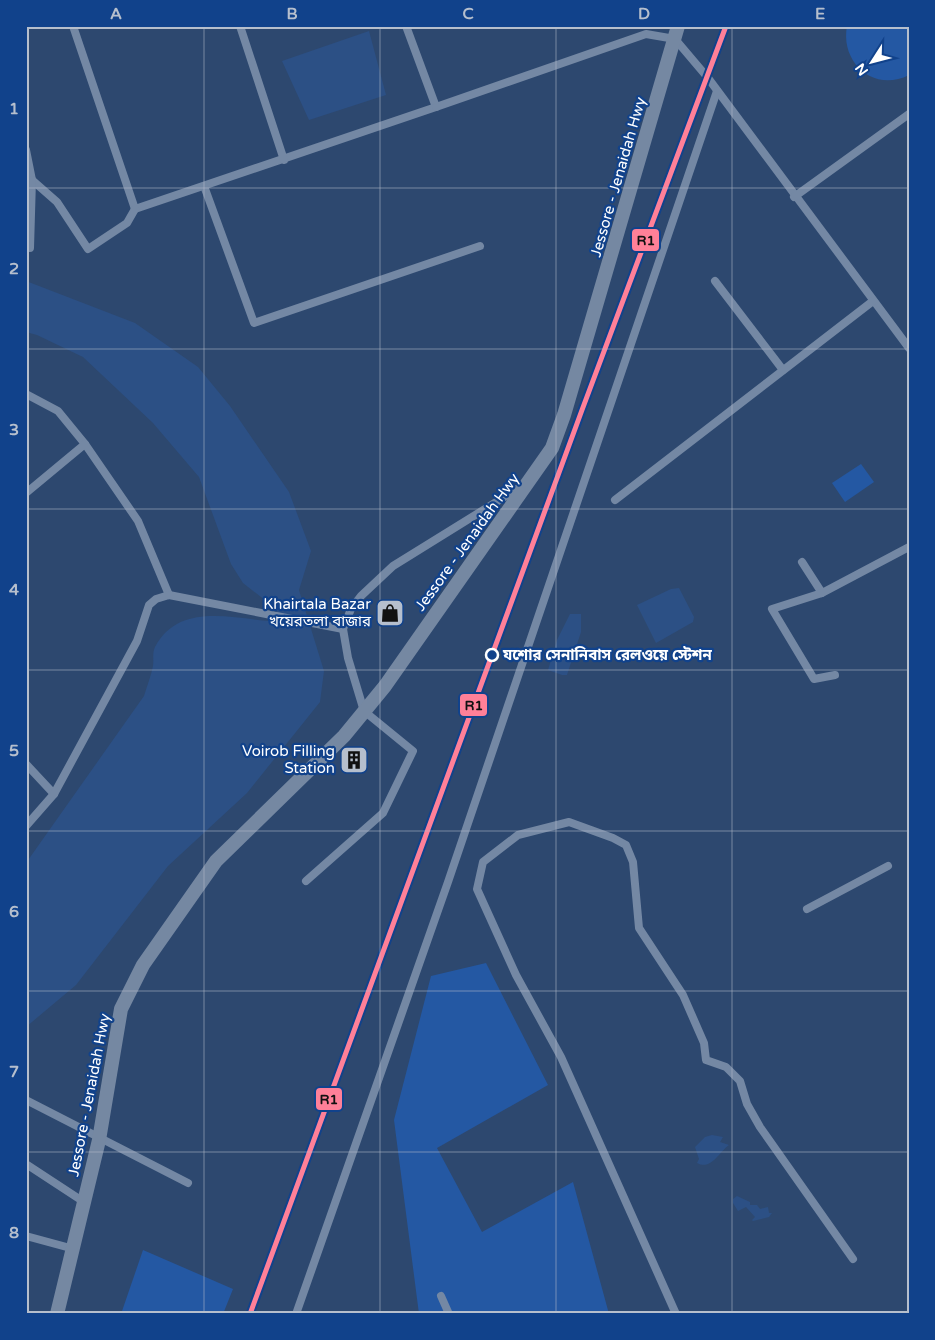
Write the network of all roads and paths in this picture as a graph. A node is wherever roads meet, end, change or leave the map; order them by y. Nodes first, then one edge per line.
1 (73, 26) edge
2 (240, 26) edge
3 (406, 26) edge
4 (677, 33) edge
5 (717, 90) junction
6 (436, 107) junction
7 (909, 114) edge
8 (26, 150) edge
9 (284, 160) junction
10 (32, 180) junction
11 (204, 186) junction
12 (794, 197) junction
13 (134, 209) junction
14 (480, 246) dead end
15 (26, 248) edge
16 (715, 281) dead end
17 (873, 301) junction
18 (909, 348) edge
19 (783, 370) junction
20 (26, 394) edge
21 (85, 444) junction
22 (532, 480) junction
23 (26, 493) edge
24 (615, 500) dead end
25 (909, 547) edge
26 (802, 562) dead end
27 (822, 593) junction
28 (169, 594) junction
29 (343, 629) junction
30 (835, 675) dead end
31 (364, 712) junction
32 (26, 764) edge
33 (54, 794) junction
34 (26, 826) edge
35 (888, 866) dead end
36 (306, 881) dead end
37 (807, 909) dead end
38 (26, 1100) edge
39 (100, 1138) junction
40 (26, 1164) edge
41 (188, 1183) dead end
42 (84, 1202) junction
43 (26, 1236) edge
44 (74, 1249) junction
45 (853, 1259) dead end
46 (441, 1296) dead end
47 (57, 1314) edge
48 (296, 1314) edge
49 (449, 1314) edge
50 (676, 1314) edge

1 - 13 street
2 - 9 street
3 - 6 street
4 - 5 street
4 - 6 street
4 - 22 highway, Jessore - Jenaidah Hwy
5 - 12 street
5 - 48 street
6 - 9 street
7 - 12 street
8 - 10 street
9 - 11 street
10 - 13 street
10 - 15 street
11 - 13 street
11 - 14 street
12 - 17 street
16 - 19 street
17 - 18 street
17 - 19 street
19 - 24 street
20 - 21 street
21 - 23 street
21 - 28 street
22 - 29 street
22 - 31 highway, Jessore - Jenaidah Hwy
25 - 27 street
26 - 27 street
27 - 30 street
28 - 29 street
28 - 33 street
29 - 31 street
31 - 36 street
31 - 39 highway, Jessore - Jenaidah Hwy
32 - 33 street
33 - 34 street
35 - 37 street
38 - 39 street
39 - 41 street
39 - 42 highway, Jessore - Jenaidah Hwy
40 - 42 street
42 - 44 highway, Jessore - Jenaidah Hwy
43 - 44 street
44 - 47 highway, Jessore - Jenaidah Hwy
45 - 50 street
46 - 49 street

